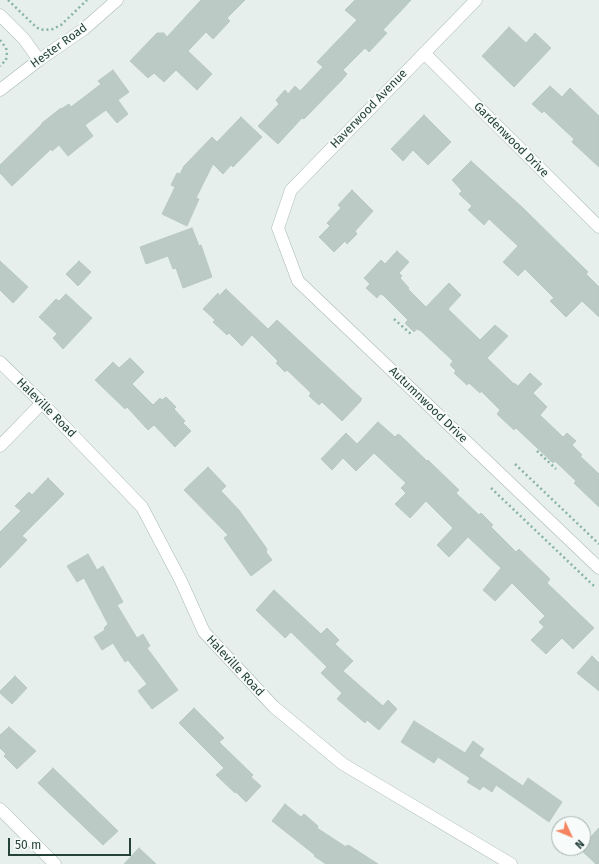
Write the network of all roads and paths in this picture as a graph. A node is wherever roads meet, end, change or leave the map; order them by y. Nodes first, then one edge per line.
1 (8, 0) edge
2 (87, 0) edge
3 (116, 0) edge
4 (476, 0) edge
5 (0, 15) edge
6 (0, 40) edge
7 (424, 53) junction
8 (39, 60) junction
9 (0, 66) edge
10 (0, 90) edge
11 (599, 227) edge
12 (278, 228) joint
13 (394, 319) dead end
14 (412, 335) dead end
15 (0, 362) edge
16 (42, 403) junction
17 (0, 446) edge
18 (538, 452) dead end
19 (514, 464) dead end
20 (556, 469) dead end
21 (491, 488) dead end
22 (599, 544) edge
23 (599, 568) edge
24 (595, 587) dead end
25 (0, 808) edge
26 (56, 864) edge
27 (511, 864) edge

1 - 2 path
3 - 8 street, Hester Road
4 - 7 street, Haverwood Avenue
5 - 8 street
6 - 9 path
7 - 11 street, Gardenwood Drive
7 - 12 street, Haverwood Avenue
8 - 10 street, Hester Road
12 - 23 street, Autumnwood Drive
13 - 14 path
15 - 16 street, Haleville Road
16 - 17 street
16 - 27 street, Haleville Road
18 - 20 path
19 - 22 path
21 - 24 path
25 - 26 street

